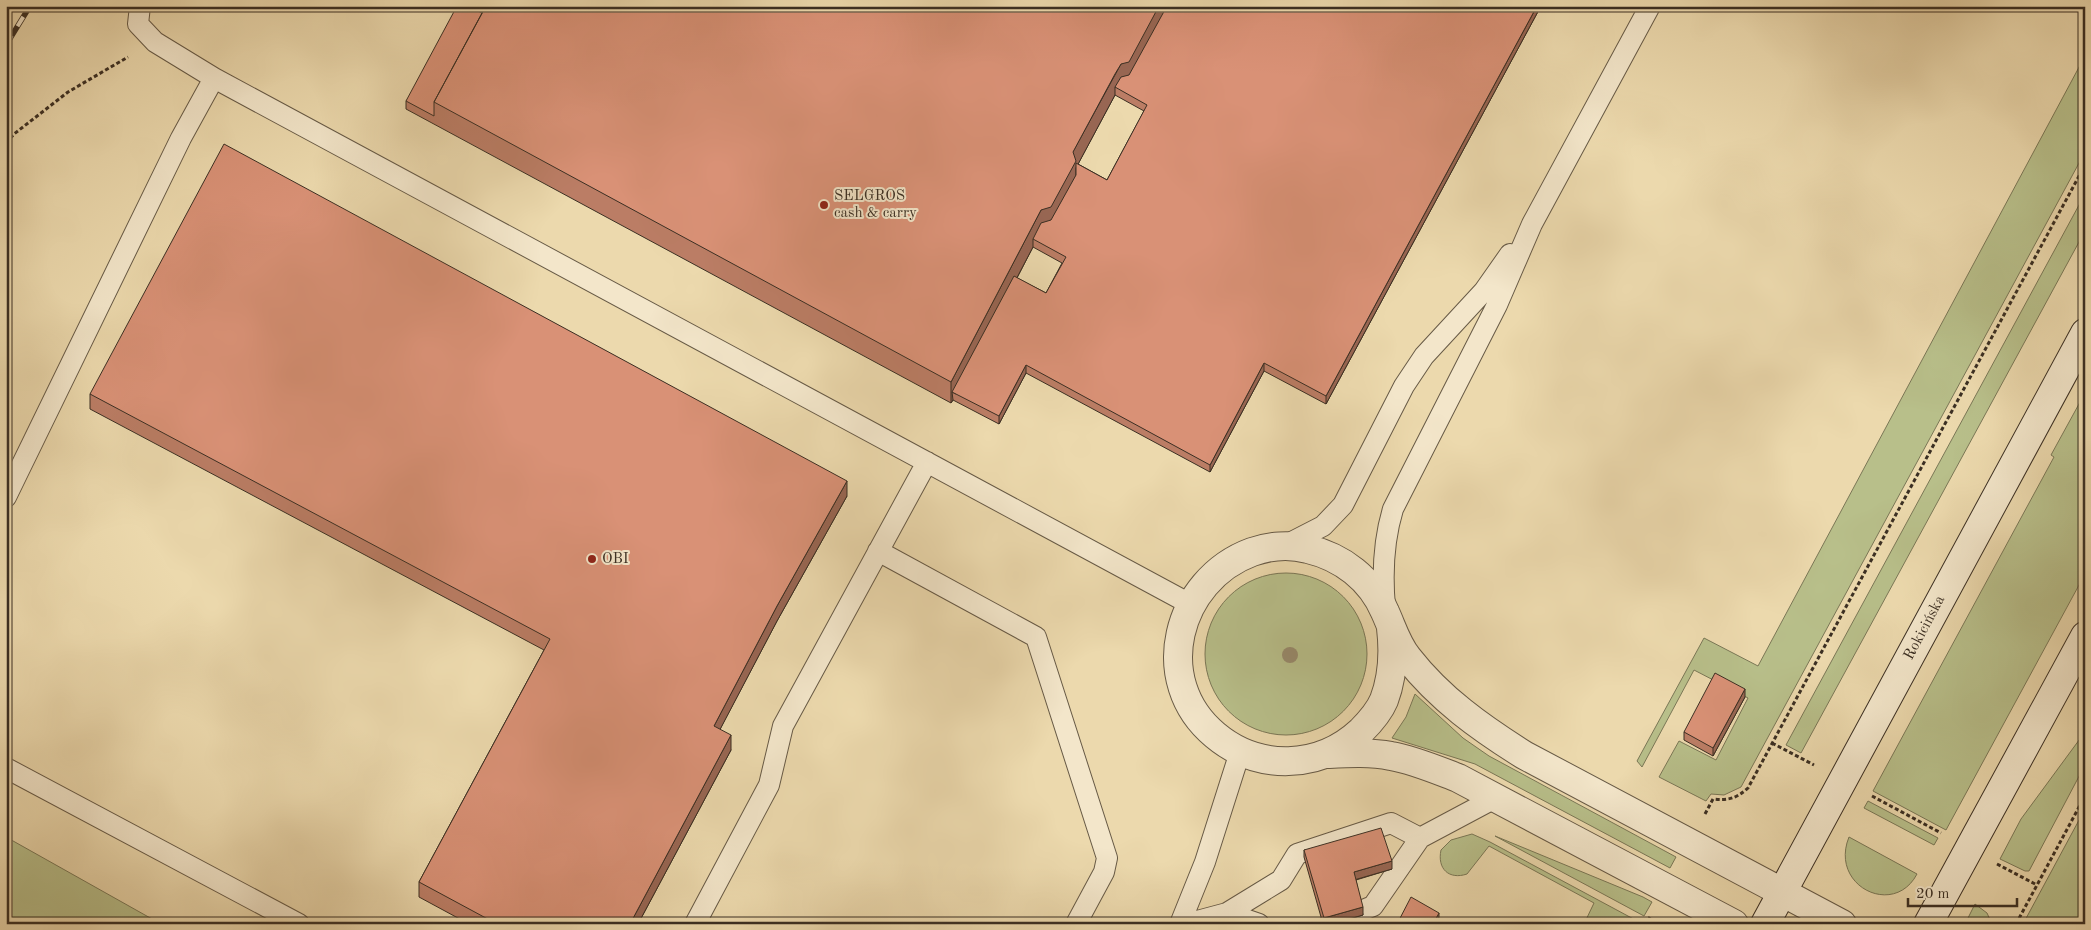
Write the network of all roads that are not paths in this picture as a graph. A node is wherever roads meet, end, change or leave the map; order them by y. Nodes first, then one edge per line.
1 (140, 6) edge
2 (1650, 6) edge
3 (214, 78) junction
4 (1532, 224) junction
5 (2085, 333) edge
6 (927, 462) junction
7 (6, 497) edge
8 (1284, 546) junction
9 (878, 551) junction
10 (1190, 604) junction
11 (1388, 620) junction
12 (2085, 636) edge
13 (1240, 752) junction
14 (1328, 754) junction
15 (6, 768) edge
16 (1497, 797) junction
17 (1420, 838) junction
18 (1782, 892) junction
19 (1227, 913) junction
20 (299, 924) edge
21 (695, 924) edge
22 (1076, 924) edge
23 (1180, 924) edge
24 (1186, 924) edge
25 (1259, 924) edge
26 (1328, 924) edge
27 (1734, 924) edge
28 (1765, 924) edge
29 (1842, 924) edge
30 (1928, 924) edge

1 - 3 lane
2 - 4 lane
3 - 6 lane
3 - 7 lane
4 - 8 lane
4 - 11 lane
5 - 18 street, Rokicińska
6 - 9 lane
6 - 10 lane
8 - 10 street
8 - 11 street
9 - 21 lane
9 - 22 lane
10 - 13 street
11 - 14 street
11 - 18 street
12 - 30 street
13 - 14 street
13 - 23 lane
14 - 16 street
15 - 20 lane
16 - 17 lane
16 - 27 street
17 - 19 lane
17 - 26 lane
18 - 28 street, Rokicińska
18 - 29 street
19 - 24 lane
19 - 25 lane

